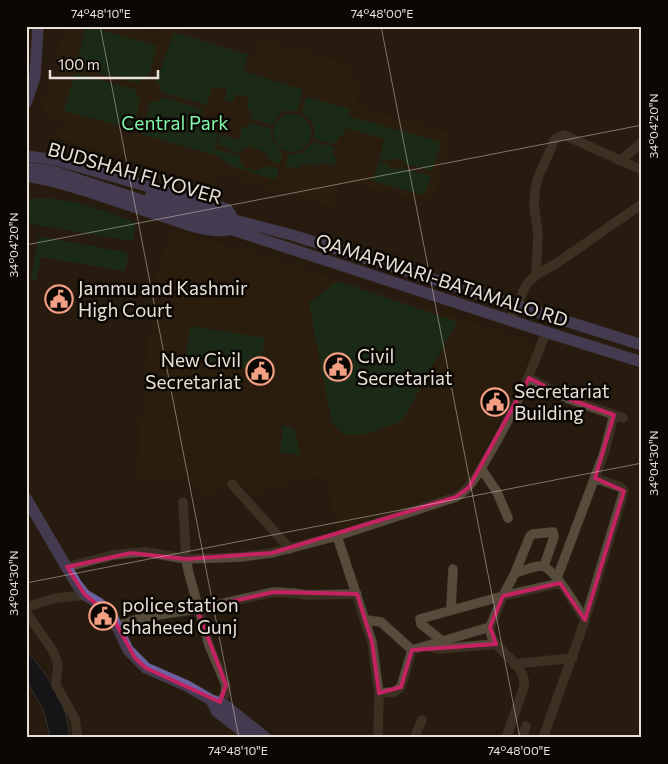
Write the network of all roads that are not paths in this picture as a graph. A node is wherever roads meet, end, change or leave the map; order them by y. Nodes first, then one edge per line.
1 (38, 26) edge
2 (26, 103) edge
3 (642, 142) edge
4 (26, 156) edge
5 (620, 161) junction
6 (26, 162) edge
7 (26, 168) edge
8 (642, 170) edge
9 (26, 176) edge
10 (642, 204) edge
11 (216, 220) junction
12 (233, 225) junction
13 (536, 274) junction
14 (516, 305) junction
15 (510, 320) junction
16 (546, 332) junction
17 (642, 345) edge
18 (642, 362) edge
19 (529, 378) junction
20 (481, 468) junction
21 (595, 478) junction
22 (232, 484) dead end
23 (26, 498) edge
24 (183, 502) dead end
25 (508, 518) dead end
26 (337, 536) junction
27 (290, 549) junction
28 (186, 559) junction
29 (544, 566) junction
30 (68, 567) junction
31 (454, 569) dead end
32 (514, 573) junction
33 (558, 580) junction
34 (357, 594) junction
35 (85, 595) junction
36 (503, 596) junction
37 (26, 607) edge
38 (198, 609) junction
39 (450, 610) junction
40 (26, 612) edge
41 (366, 620) junction
42 (585, 620) junction
43 (117, 626) junction
44 (490, 627) junction
45 (442, 641) junction
46 (496, 644) junction
47 (426, 646) junction
48 (412, 650) junction
49 (573, 658) junction
50 (514, 664) junction
51 (379, 693) junction
52 (216, 701) junction
53 (422, 720) dead end
54 (526, 726) dead end
55 (78, 738) edge
56 (251, 738) edge
57 (266, 738) edge
58 (378, 738) edge
59 (414, 738) edge
60 (506, 738) edge
61 (522, 738) edge
62 (543, 738) edge

1 - 2 main road
3 - 5 street
4 - 12 main road
5 - 8 street
5 - 13 street
6 - 11 main road, BUDSHAH FLYOVER
7 - 11 main road, BUDSHAH FLYOVER
9 - 12 main road
10 - 13 street
11 - 12 main road, BUDSHAH FLYOVER
12 - 14 main road, QAMARWARI-BATAMALO RD
12 - 15 main road, QAMARWARI-BATAMALO RD
13 - 14 street
14 - 15 street
14 - 17 main road, QAMARWARI-BATAMALO RD
15 - 16 main road, QAMARWARI-BATAMALO RD
16 - 18 main road, QAMARWARI-BATAMALO RD
16 - 19 street
19 - 20 street
19 - 21 street
20 - 25 street
20 - 26 street
21 - 33 street
21 - 42 street
22 - 27 street
23 - 30 main road
24 - 28 street
26 - 27 street
26 - 34 street
27 - 28 street
28 - 30 street
28 - 38 street
29 - 32 street
29 - 32 street
29 - 33 street
30 - 35 main road
31 - 39 street
32 - 36 street
33 - 36 street
33 - 42 street
34 - 38 street
34 - 41 street
35 - 37 street
35 - 43 main road
36 - 39 street
36 - 44 street
38 - 43 street
38 - 52 street
39 - 45 street
40 - 55 street
41 - 48 street
41 - 51 street
42 - 49 street
43 - 52 main road
44 - 45 street
44 - 46 street
45 - 47 street
46 - 47 street
46 - 50 street
47 - 48 street
48 - 51 street
49 - 50 street
49 - 62 street
50 - 60 street
51 - 58 street
52 - 56 main road
52 - 57 main road
53 - 59 street
54 - 61 street

